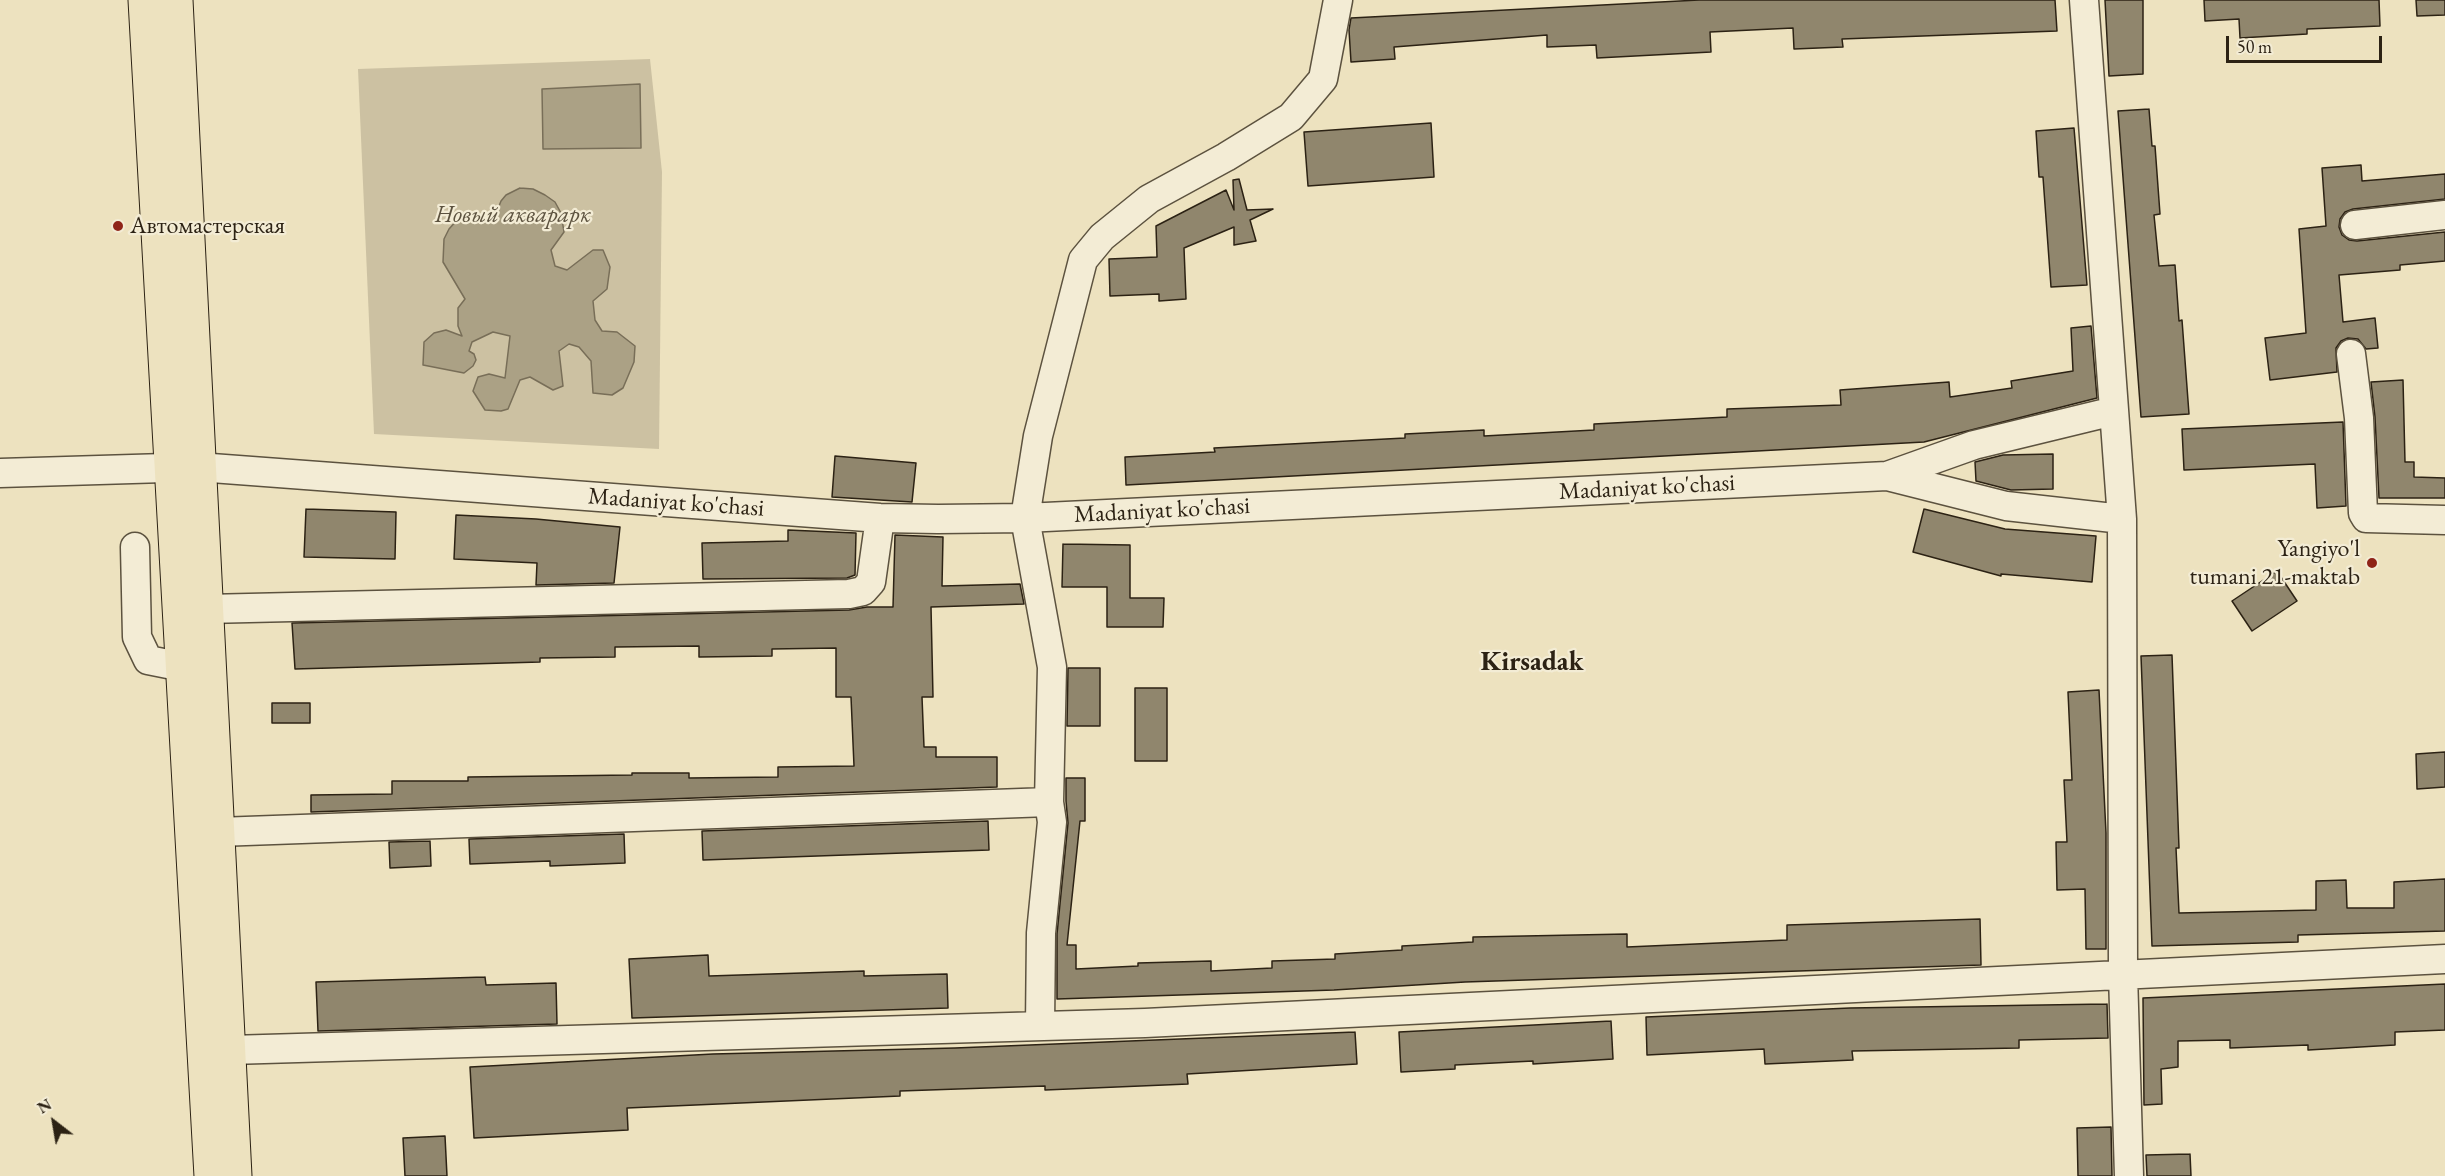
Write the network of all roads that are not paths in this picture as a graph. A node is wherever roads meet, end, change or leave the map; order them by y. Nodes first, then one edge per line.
1 (145, 0) edge
2 (176, 0) edge
3 (1338, 0) edge
4 (2084, 0) edge
5 (2445, 215) edge
6 (2355, 225) dead end
7 (2351, 354) dead end
8 (2114, 411) junction
9 (184, 467) junction
10 (0, 472) edge
11 (1887, 476) junction
12 (880, 518) junction
13 (1025, 518) junction
14 (2122, 519) junction
15 (2445, 520) edge
16 (135, 547) dead end
17 (206, 609) junction
18 (183, 667) junction
19 (1050, 802) junction
20 (218, 832) junction
21 (2445, 959) edge
22 (2123, 974) junction
23 (1040, 1026) junction
24 (230, 1050) junction
25 (211, 1176) edge
26 (235, 1176) edge
27 (2129, 1176) edge

1 - 9 main road
2 - 9 main road
3 - 13 street
4 - 8 street
5 - 6 street
7 - 15 street
8 - 11 street
8 - 14 street
9 - 10 street, Madaniyat ko'chasi
9 - 12 street, Madaniyat ko'chasi
9 - 17 main road
9 - 18 main road
11 - 13 street, Madaniyat ko'chasi
11 - 14 street, Madaniyat ko'chasi
12 - 13 street, Madaniyat ko'chasi
12 - 17 street
13 - 19 street
14 - 22 street
16 - 18 street
17 - 20 main road
18 - 25 main road
19 - 20 street
19 - 23 street
20 - 24 main road
21 - 22 street
22 - 23 street
22 - 27 street
23 - 24 street
24 - 26 main road

